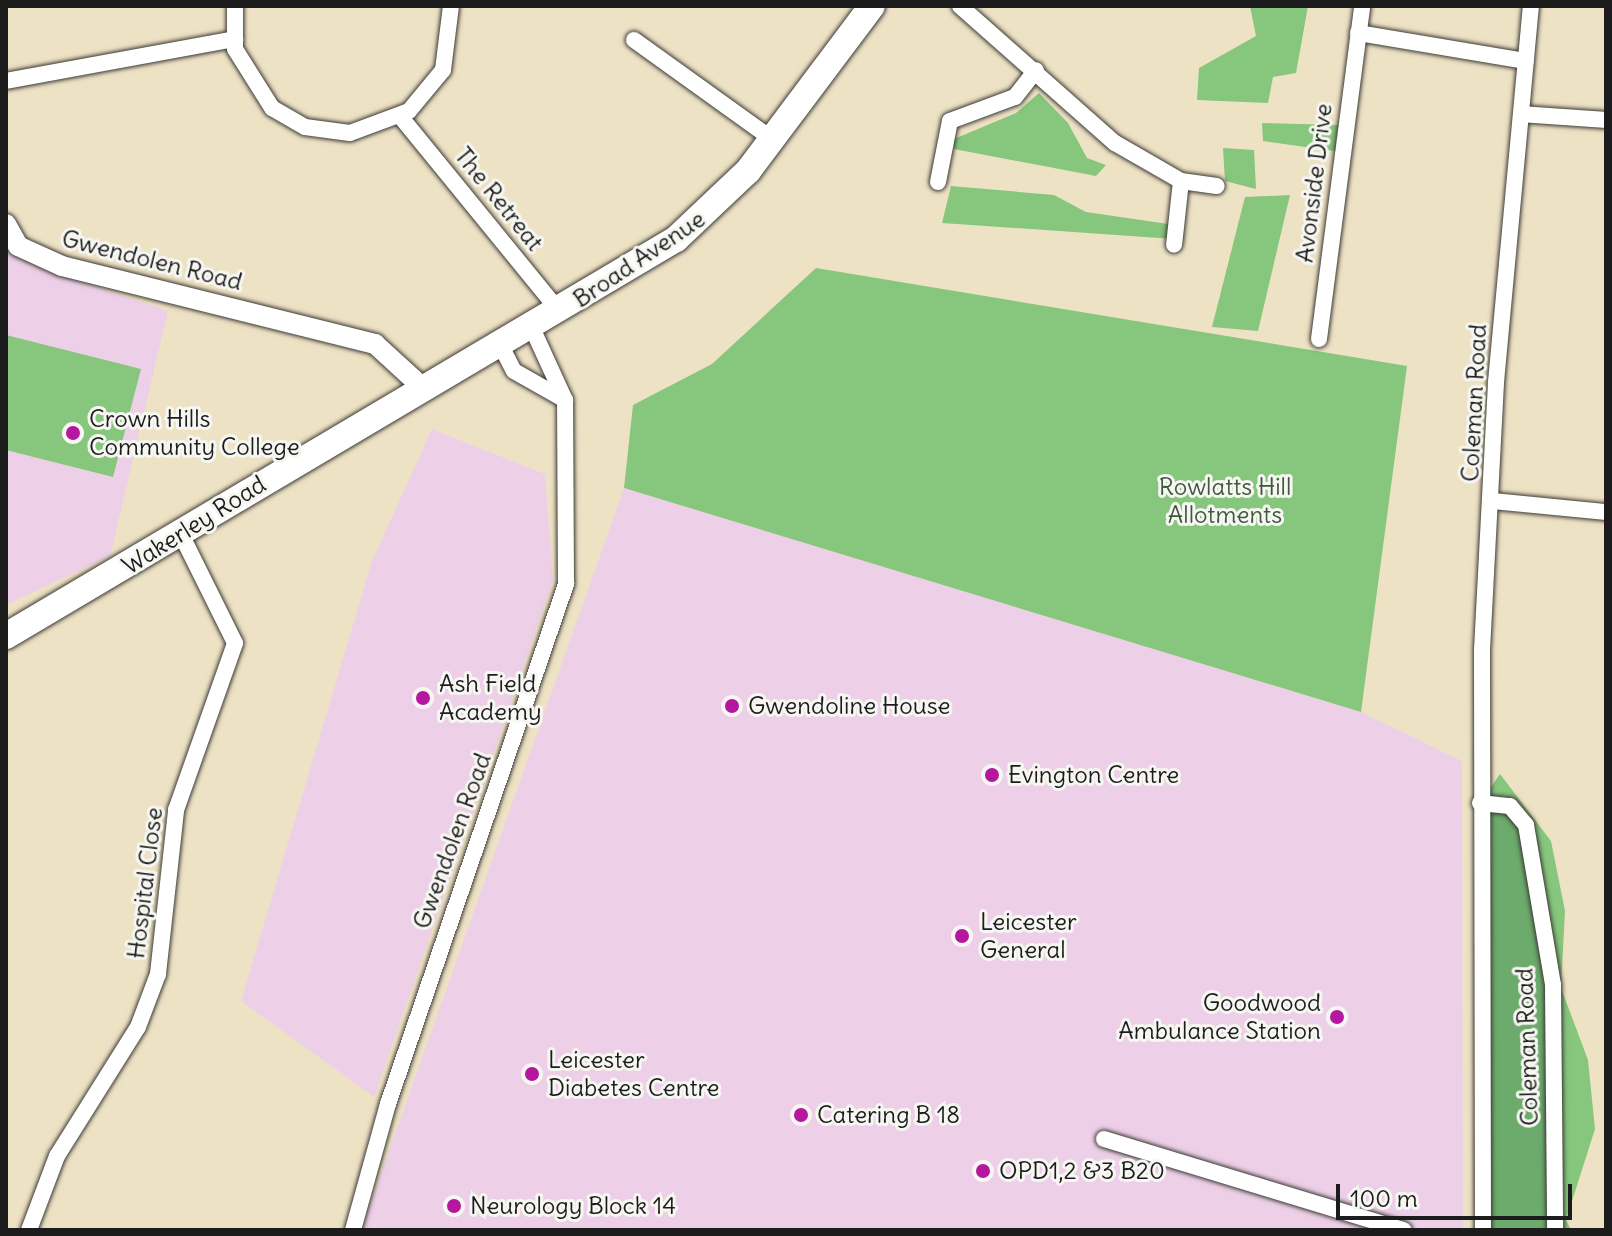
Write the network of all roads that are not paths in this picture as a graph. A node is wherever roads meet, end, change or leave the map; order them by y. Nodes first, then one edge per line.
1 (235, 6) edge
2 (451, 6) edge
3 (872, 6) edge
4 (960, 6) edge
5 (1362, 6) edge
6 (1531, 6) edge
7 (1358, 33) junction
8 (235, 39) junction
9 (634, 40) dead end
10 (1526, 61) junction
11 (1036, 70) junction
12 (6, 81) edge
13 (1521, 114) junction
14 (400, 116) junction
15 (1606, 120) edge
16 (772, 139) junction
17 (1181, 181) junction
18 (938, 182) dead end
19 (1217, 186) dead end
20 (6, 224) edge
21 (1174, 245) dead end
22 (560, 312) junction
23 (532, 328) junction
24 (1319, 339) dead end
25 (500, 344) junction
26 (423, 388) junction
27 (565, 400) junction
28 (1493, 501) junction
29 (1606, 512) edge
30 (180, 532) junction
31 (6, 636) edge
32 (1480, 803) junction
33 (1104, 1139) dead end
34 (29, 1230) edge
35 (353, 1230) edge
36 (1403, 1230) edge
37 (1483, 1230) edge
38 (1555, 1230) edge

1 - 8 street
2 - 14 street
3 - 16 highway, Broad Avenue
4 - 11 street
5 - 7 street, Avonside Drive
6 - 10 street, Coleman Road
7 - 10 street
7 - 24 street, Avonside Drive
8 - 12 street
8 - 14 street
9 - 16 street
10 - 13 street, Coleman Road
11 - 17 street
11 - 18 street
13 - 15 street
13 - 28 street, Coleman Road
14 - 22 street, The Retreat
16 - 22 highway, Broad Avenue
17 - 19 street
17 - 21 street
20 - 26 street, Gwendolen Road
22 - 23 highway, Broad Avenue
23 - 25 highway, Broad Avenue
23 - 27 street, Gwendolen Road
25 - 26 highway, Broad Avenue
25 - 27 street
26 - 30 highway, Wakerley Road
27 - 35 street, Gwendolen Road
28 - 29 street
28 - 32 street, Coleman Road
30 - 31 highway, Wakerley Road
30 - 34 street, Hospital Close
32 - 37 street, Coleman Road
32 - 38 street, Coleman Road
33 - 36 street

